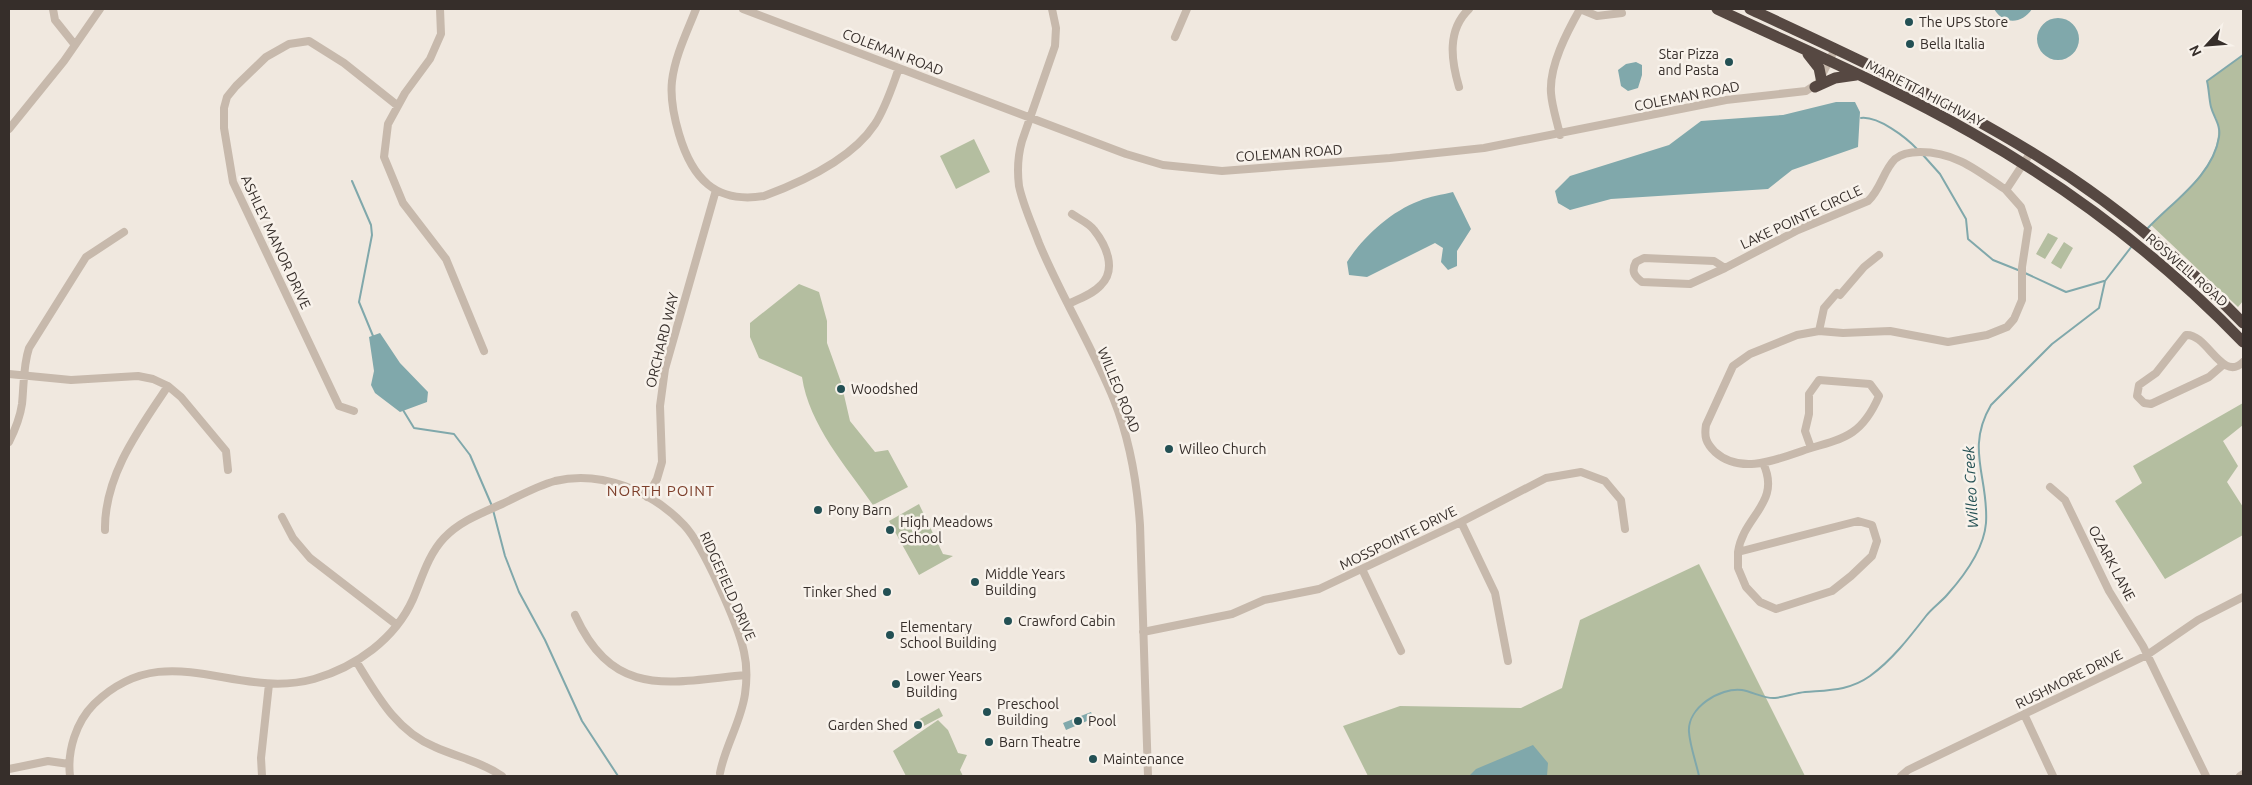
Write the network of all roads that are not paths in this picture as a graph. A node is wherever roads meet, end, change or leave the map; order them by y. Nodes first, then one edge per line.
1 (53, 9) edge
2 (100, 9) edge
3 (440, 9) edge
4 (696, 9) edge
5 (743, 9) edge
6 (1052, 9) edge
7 (1187, 9) edge
8 (1469, 9) edge
9 (1580, 9) edge
10 (1717, 9) edge
11 (1750, 9) edge
12 (1622, 13) dead end
13 (1175, 37) dead end
14 (76, 45) junction
15 (1835, 49) junction
16 (1806, 51) junction
17 (1830, 62) junction
18 (899, 68) junction
19 (1857, 75) junction
20 (1818, 82) junction
21 (1459, 88) dead end
22 (398, 106) junction
23 (1029, 117) junction
24 (9, 129) edge
25 (1560, 135) junction
26 (2031, 152) junction
27 (2023, 163) junction
28 (716, 190) junction
29 (2006, 190) junction
30 (2117, 212) joint
31 (1072, 214) dead end
32 (2108, 223) joint
33 (124, 232) dead end
34 (1879, 255) dead end
35 (1725, 268) junction
36 (1068, 304) junction
37 (2243, 323) edge
38 (1819, 331) junction
39 (2243, 342) edge
40 (484, 351) dead end
41 (2243, 362) edge
42 (2224, 364) junction
43 (9, 374) edge
44 (24, 376) junction
45 (168, 386) junction
46 (354, 411) dead end
47 (9, 442) edge
48 (1811, 448) junction
49 (1763, 463) junction
50 (228, 470) dead end
51 (2050, 487) dead end
52 (647, 497) junction
53 (282, 517) dead end
54 (1461, 522) junction
55 (1625, 529) dead end
56 (105, 530) dead end
57 (1738, 552) junction
58 (1362, 569) junction
59 (2243, 597) edge
60 (575, 615) dead end
61 (397, 625) junction
62 (1143, 632) junction
63 (1401, 650) dead end
64 (2147, 655) junction
65 (356, 661) junction
66 (1508, 661) dead end
67 (746, 675) junction
68 (269, 684) junction
69 (2024, 714) junction
70 (69, 764) junction
71 (9, 769) edge
72 (720, 774) dead end
73 (2243, 774) edge
74 (70, 776) edge
75 (262, 776) edge
76 (502, 776) edge
77 (1148, 776) edge
78 (1901, 776) edge
79 (2054, 776) edge
80 (2206, 776) edge
81 (2240, 776) edge

1 - 14 street
2 - 14 street
3 - 22 street
4 - 28 street
5 - 18 street, COLEMAN ROAD
6 - 23 street, WILLEO ROAD
7 - 13 street
8 - 21 street
9 - 12 street
9 - 25 street
10 - 16 highway, MARIETTA HIGHWAY
11 - 15 highway, MARIETTA HIGHWAY
14 - 24 street
15 - 17 street
15 - 26 highway, MARIETTA HIGHWAY
16 - 17 highway, MARIETTA HIGHWAY
16 - 20 highway
17 - 19 highway, MARIETTA HIGHWAY
17 - 20 street
18 - 23 street, COLEMAN ROAD
18 - 28 street
19 - 20 highway
19 - 27 highway, MARIETTA HIGHWAY
20 - 25 street, COLEMAN ROAD
22 - 40 street
22 - 46 street, ASHLEY MANOR DRIVE
23 - 25 street, COLEMAN ROAD
23 - 36 street, WILLEO ROAD
26 - 27 street
26 - 30 highway, MARIETTA HIGHWAY
27 - 29 street
27 - 32 highway, MARIETTA HIGHWAY
28 - 52 street, ORCHARD WAY
29 - 35 street, LAKE POINTE CIRCLE
29 - 38 street, LAKE POINTE CIRCLE
30 - 37 highway, ROSWELL ROAD
31 - 36 street
32 - 39 highway, ROSWELL ROAD
33 - 44 street
34 - 38 street
35 - 35 street, LAKE POINTE CIRCLE
36 - 62 street, WILLEO ROAD
38 - 49 street, LAKE POINTE CIRCLE
41 - 42 street
42 - 42 street
43 - 44 street
44 - 45 street
44 - 47 street
45 - 50 street
45 - 56 street
48 - 48 street
48 - 49 street
49 - 57 street
51 - 64 street, OZARK LANE
52 - 61 street, RIDGEFIELD DRIVE
52 - 67 street, RIDGEFIELD DRIVE
53 - 61 street
54 - 55 street, MOSSPOINTE DRIVE
54 - 58 street, MOSSPOINTE DRIVE
54 - 66 street
57 - 57 street
58 - 62 street, MOSSPOINTE DRIVE
58 - 63 street
59 - 64 street, RUSHMORE DRIVE
60 - 67 street
61 - 65 street, RIDGEFIELD DRIVE
62 - 77 street, WILLEO ROAD
64 - 69 street, RUSHMORE DRIVE
64 - 80 street, OZARK LANE
65 - 68 street, RIDGEFIELD DRIVE
65 - 76 street
67 - 72 street, RIDGEFIELD DRIVE
68 - 70 street, RIDGEFIELD DRIVE
68 - 75 street
69 - 78 street, RUSHMORE DRIVE
69 - 79 street
70 - 71 street
70 - 74 street, RIDGEFIELD DRIVE
73 - 81 street

